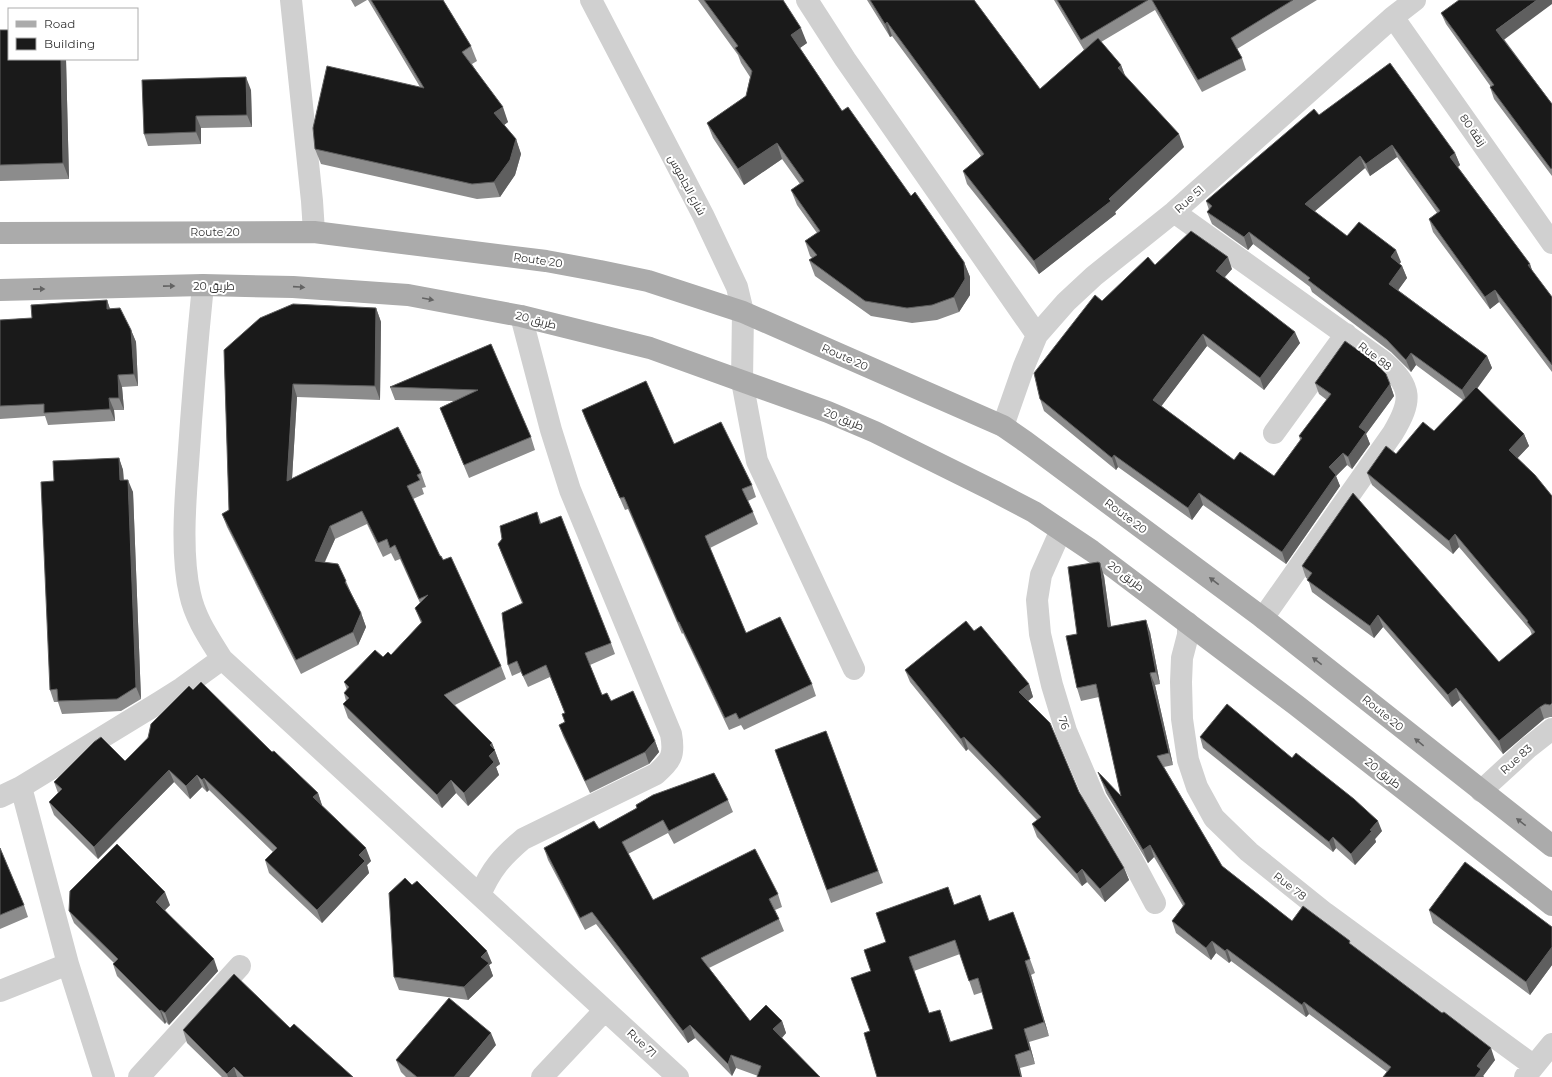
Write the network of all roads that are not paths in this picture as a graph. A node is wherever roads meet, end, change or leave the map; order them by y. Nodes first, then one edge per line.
1 (291, 0) edge
2 (591, 0) edge
3 (807, 0) edge
4 (1415, 0) edge
5 (1393, 17) junction
6 (1174, 212) junction
7 (314, 232) junction
8 (0, 233) edge
9 (1552, 243) edge
10 (203, 286) junction
11 (0, 290) edge
12 (743, 312) junction
13 (522, 316) junction
14 (1346, 334) junction
15 (1037, 336) junction
16 (742, 381) junction
17 (1004, 426) junction
18 (1274, 433) dead end
19 (1061, 530) junction
20 (1263, 618) junction
21 (1188, 623) junction
22 (222, 659) junction
23 (854, 669) dead end
24 (1552, 729) edge
25 (21, 786) junction
26 (1481, 791) junction
27 (0, 797) edge
28 (1552, 846) edge
29 (480, 895) junction
30 (1155, 903) dead end
31 (1552, 905) edge
32 (68, 964) junction
33 (240, 966) dead end
34 (0, 991) edge
35 (605, 1010) junction
36 (1552, 1044) edge
37 (1530, 1072) edge
38 (104, 1077) edge
39 (139, 1077) edge
40 (542, 1077) edge
41 (678, 1077) edge

1 - 7 street
2 - 12 street, شارع الجاموس
3 - 15 street
4 - 5 street, Rue 51
5 - 6 street, Rue 51
5 - 9 street, زنقة 80
6 - 14 street, Rue 88
6 - 15 street, Rue 51
7 - 8 main road, Route 20
7 - 12 main road, Route 20
11 -> 10 main road, طريق 20
10 -> 13 main road, طريق 20
10 - 22 street, Rue 71
12 - 16 street, شارع الجاموس
12 - 17 main road, Route 20
13 - 16 main road, طريق 20
13 - 29 street
14 - 18 street
14 - 20 street, Rue 88
15 - 17 street, Rue 51
16 - 19 main road, طريق 20
16 - 23 street, شارع الجاموس
20 -> 17 main road, Route 20
19 - 21 main road, طريق 20
19 - 30 street, 76
26 -> 20 main road, Route 20
21 - 31 main road, طريق 20
21 - 37 street, Rue 78
22 - 25 street
22 - 29 street, Rue 71
24 - 26 street, Rue 83
25 - 27 street
25 - 32 street
28 -> 26 main road, Route 20
29 - 35 street, Rue 71
32 - 34 street
32 - 38 street
33 - 39 street
35 - 40 street
35 - 41 street, Rue 71
36 - 37 street

